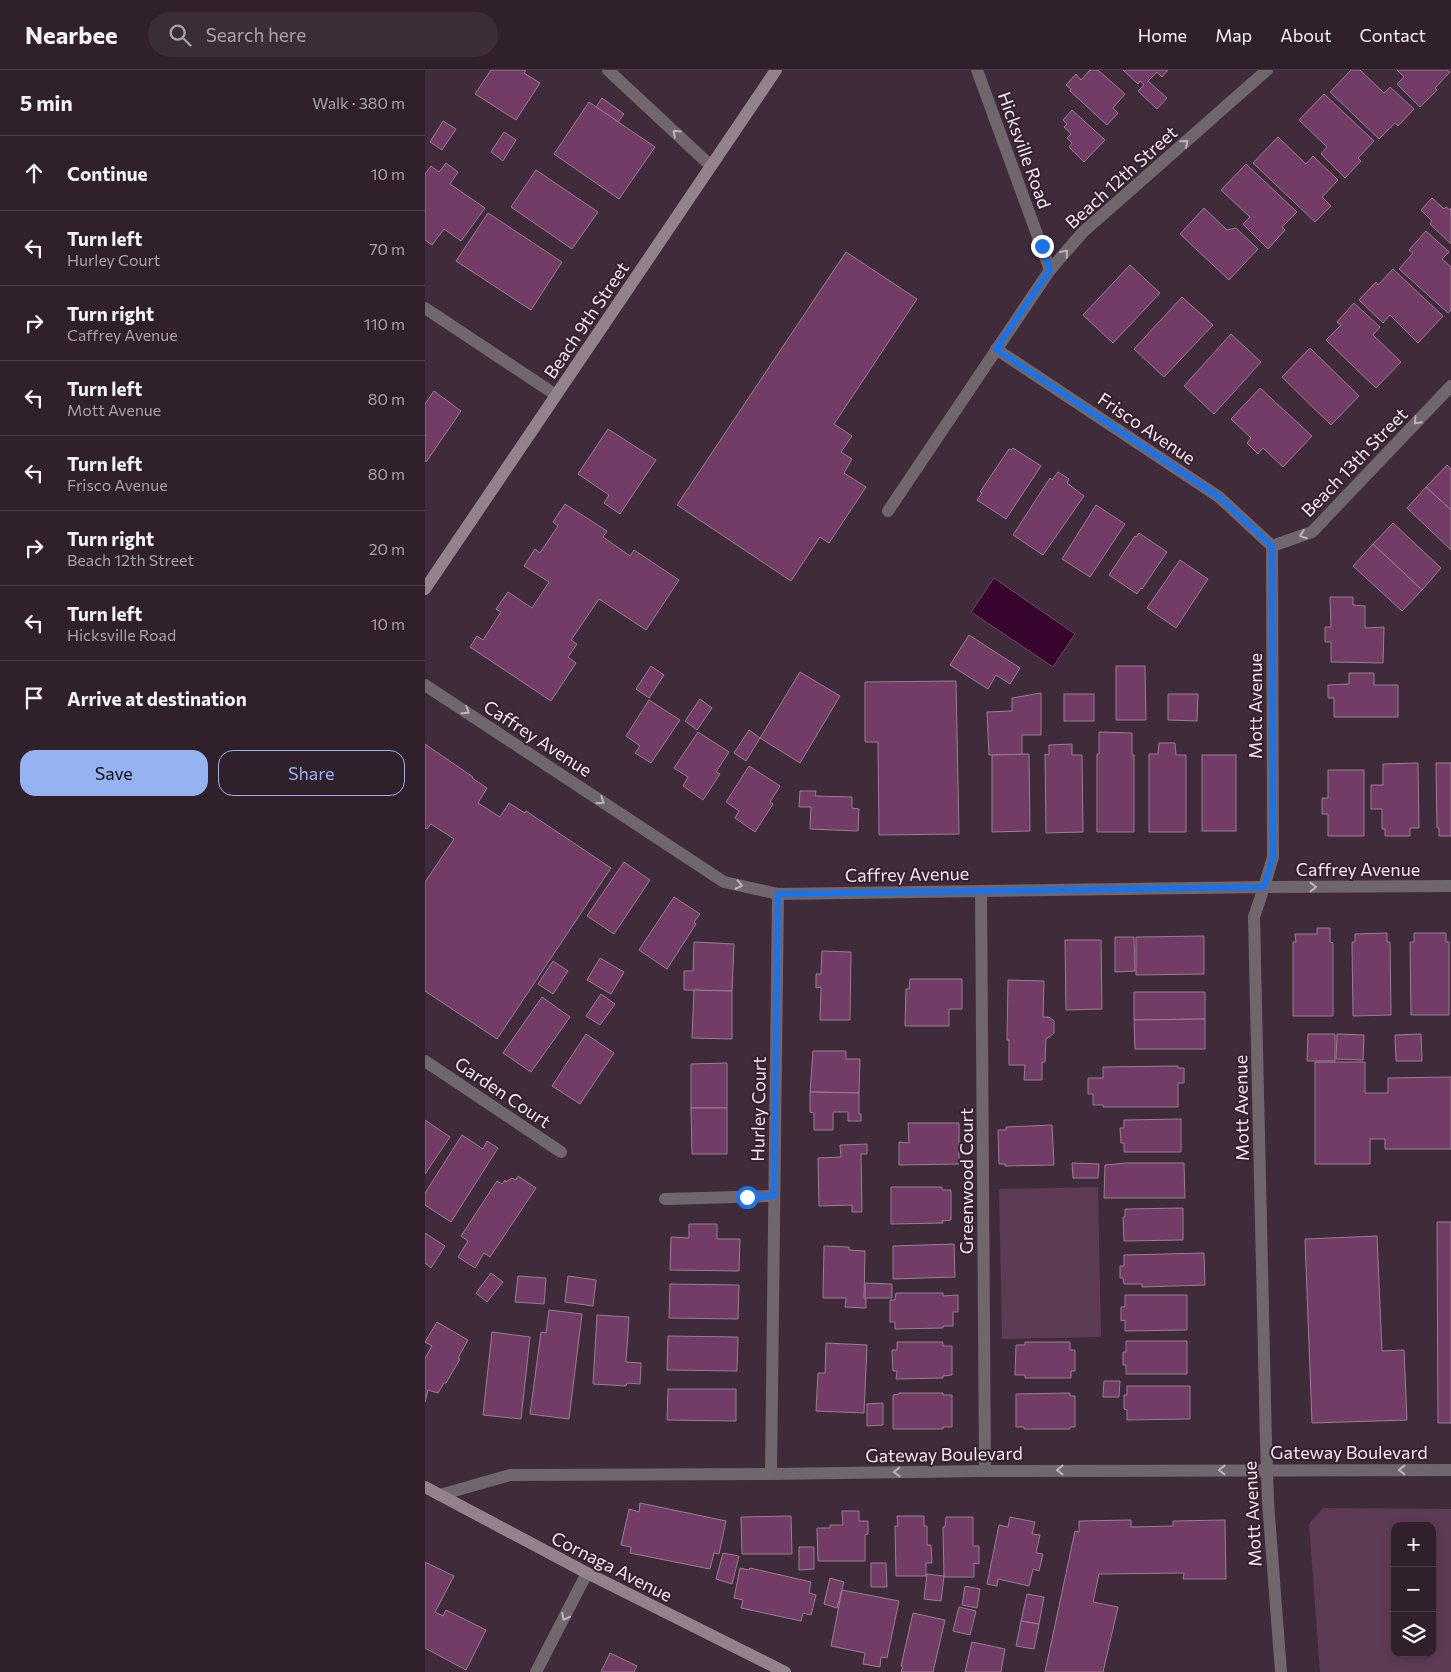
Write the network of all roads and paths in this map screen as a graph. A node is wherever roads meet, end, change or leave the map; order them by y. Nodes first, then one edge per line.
1 (607, 70) edge
2 (776, 70) edge
3 (977, 70) edge
4 (1267, 70) edge
5 (711, 166) junction
6 (1050, 270) junction
7 (425, 308) edge
8 (996, 349) junction
9 (1451, 386) edge
10 (556, 395) junction
11 (889, 511) dead end
12 (1272, 546) junction
13 (425, 589) edge
14 (425, 685) edge
15 (1451, 886) edge
16 (1264, 887) junction
17 (981, 891) junction
18 (778, 894) junction
19 (425, 1061) edge
20 (561, 1152) dead end
21 (774, 1196) junction
22 (665, 1199) dead end
23 (1267, 1470) junction
24 (1451, 1470) edge
25 (985, 1471) junction
26 (771, 1474) junction
27 (425, 1487) edge
28 (440, 1495) junction
29 (587, 1573) junction
30 (536, 1672) edge
31 (785, 1672) edge
32 (1281, 1672) edge

5 -> 1 street
2 - 5 main road, Beach 9th Street
3 - 6 street, Hicksville Road
6 -> 4 street, Beach 12th Street
5 - 10 main road, Beach 9th Street
6 - 8 street, Beach 12th Street
7 - 10 street
8 - 11 street, Beach 12th Street
8 - 12 street, Frisco Avenue
9 -> 12 street, Beach 13th Street
10 - 13 main road, Beach 9th Street
12 - 16 street, Mott Avenue
14 -> 18 street, Caffrey Avenue
16 -> 15 street, Caffrey Avenue
16 - 17 street, Caffrey Avenue
16 - 23 street, Mott Avenue
17 - 18 street, Caffrey Avenue
17 - 25 street, Greenwood Court
18 - 21 street, Hurley Court
19 - 20 street, Garden Court
21 - 22 street
21 - 26 street, Hurley Court
24 -> 23 street, Gateway Boulevard
23 -> 25 street, Gateway Boulevard
23 - 32 street, Mott Avenue
25 -> 26 street, Gateway Boulevard
26 - 28 street, Gateway Boulevard
27 - 28 main road, Cornaga Avenue
28 - 29 main road, Cornaga Avenue
29 -> 30 street
29 - 31 main road, Cornaga Avenue

